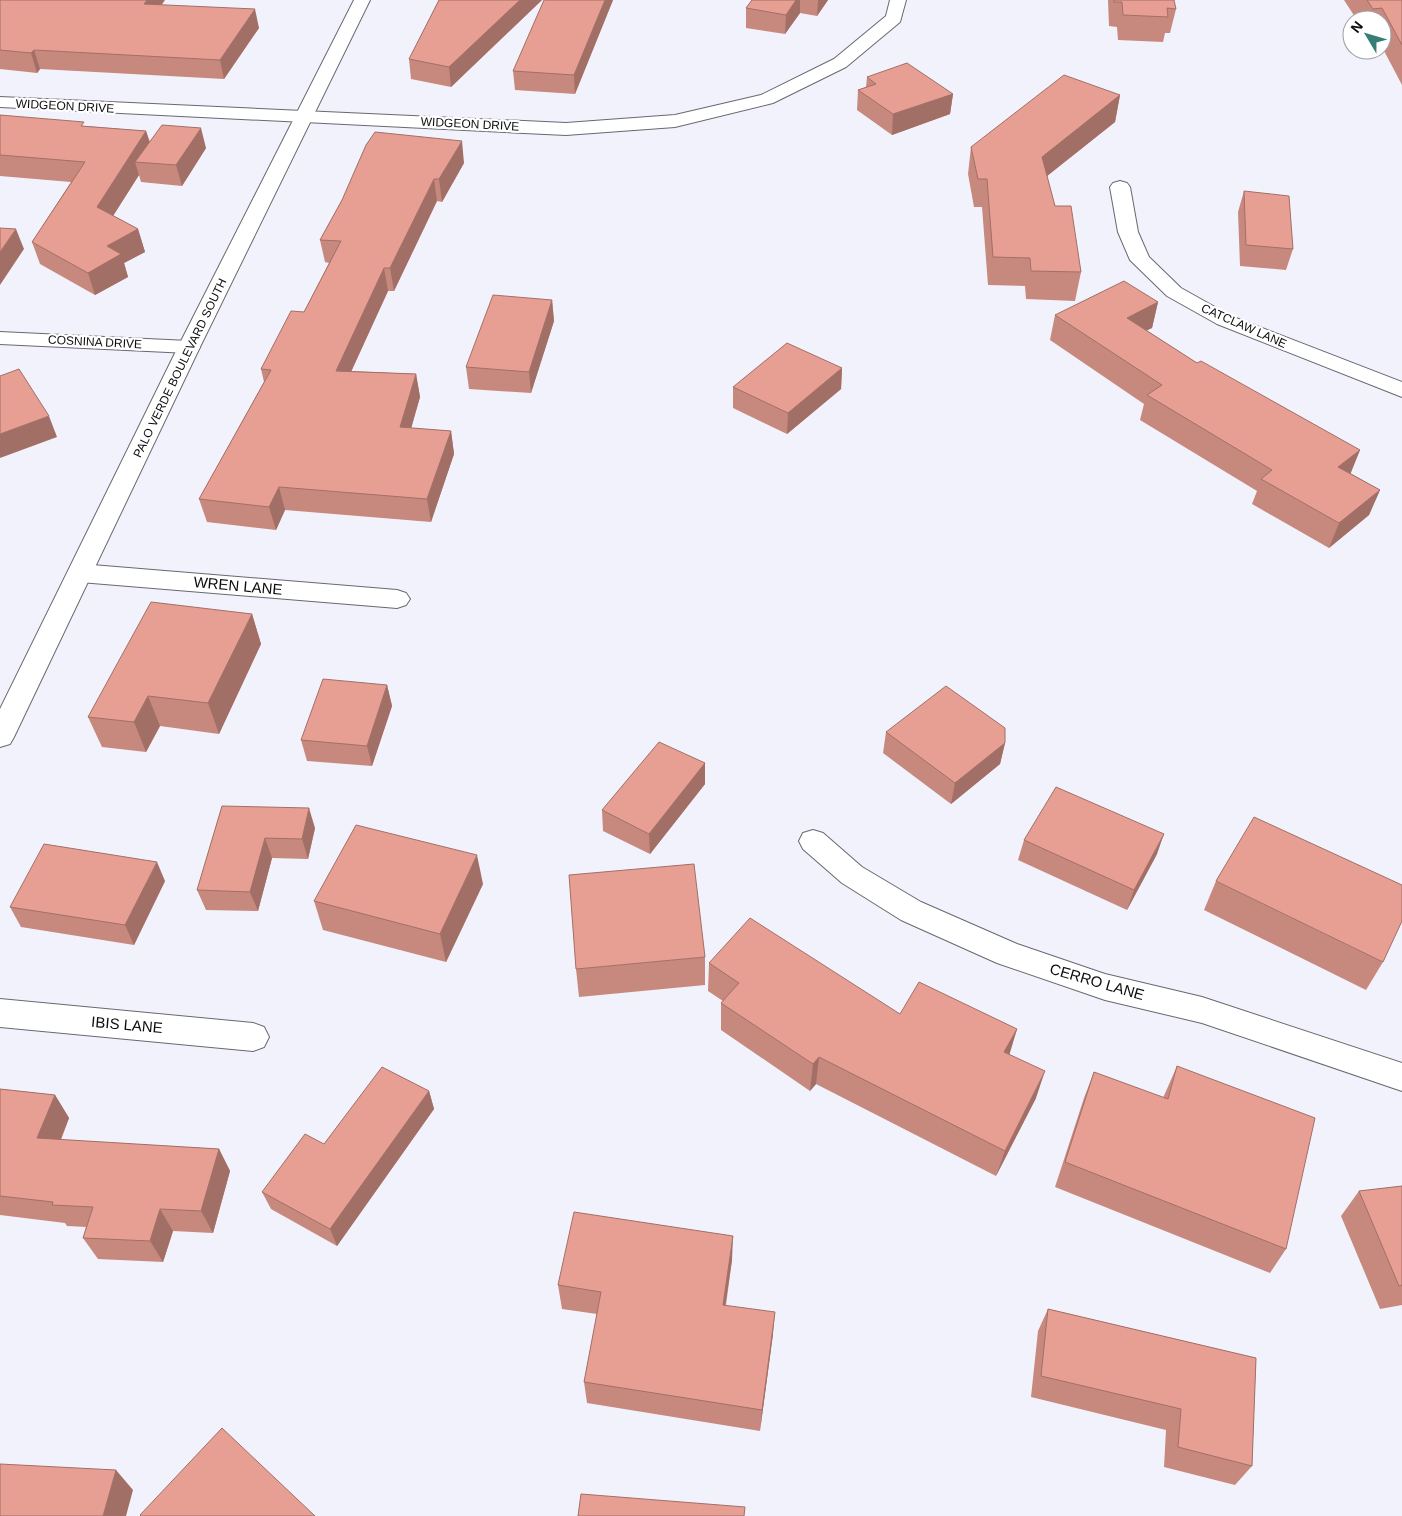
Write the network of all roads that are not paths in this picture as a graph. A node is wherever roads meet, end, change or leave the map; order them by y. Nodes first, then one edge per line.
1 (362, 0) edge
2 (898, 0) edge
3 (0, 102) edge
4 (306, 117) junction
5 (1120, 187) dead end
6 (0, 338) edge
7 (190, 347) junction
8 (1402, 390) edge
9 (80, 573) junction
10 (396, 599) dead end
11 (0, 736) edge
12 (813, 841) dead end
13 (0, 1014) edge
14 (254, 1037) dead end
15 (1402, 1077) edge

1 - 4 street, PALO VERDE BOULEVARD SOUTH
2 - 4 street, WIDGEON DRIVE
3 - 4 street, WIDGEON DRIVE
4 - 7 street, PALO VERDE BOULEVARD SOUTH
5 - 8 street, CATCLAW LANE
6 - 7 street, COSNINA DRIVE
7 - 9 street, PALO VERDE BOULEVARD SOUTH
9 - 10 street, WREN LANE
9 - 11 street, PALO VERDE BOULEVARD SOUTH
12 - 15 street, CERRO LANE
13 - 14 street, IBIS LANE

